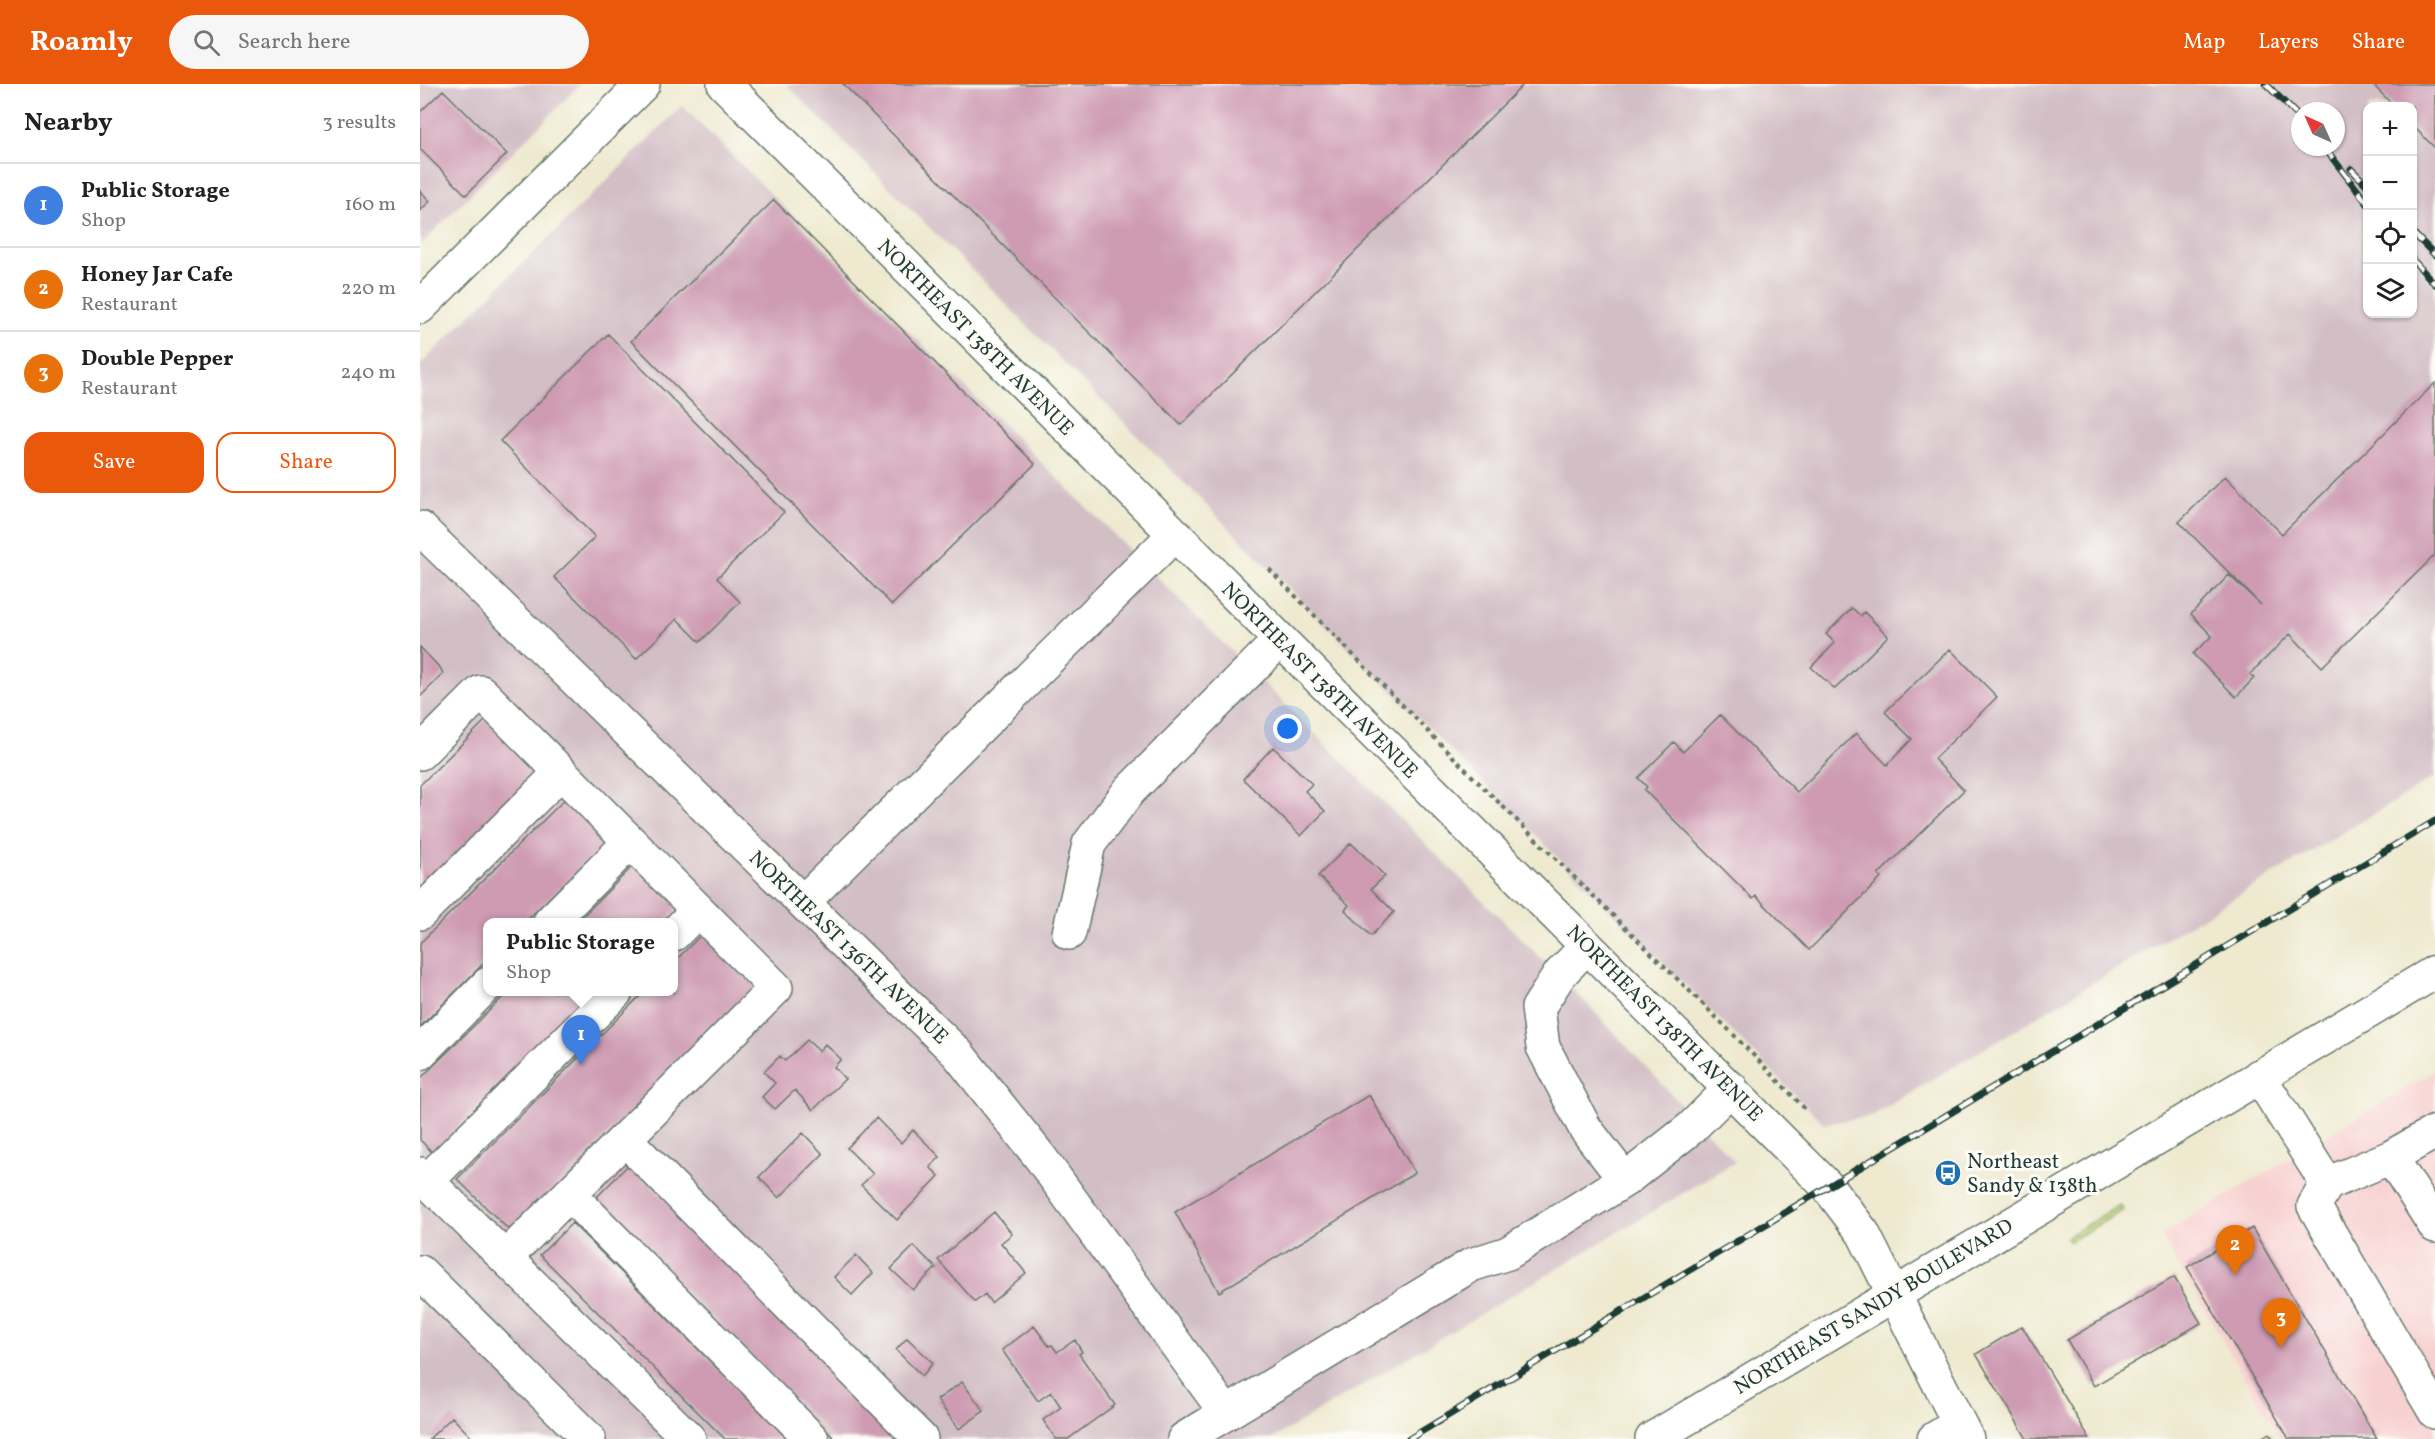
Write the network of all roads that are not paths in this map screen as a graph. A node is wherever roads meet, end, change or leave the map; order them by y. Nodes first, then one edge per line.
1 (643, 84) edge
2 (724, 84) edge
3 (420, 307) edge
4 (420, 528) edge
5 (1174, 535) junction
6 (1280, 640) junction
7 (420, 753) edge
8 (561, 772) junction
9 (630, 842) junction
10 (803, 902) junction
11 (698, 910) junction
12 (420, 913) edge
13 (554, 918) edge
14 (678, 929) edge
15 (1069, 933) dead end
16 (1587, 945) junction
17 (2435, 972) edge
18 (483, 989) edge
19 (612, 996) edge
20 (420, 1053) edge
21 (2259, 1076) junction
22 (1731, 1088) junction
23 (2435, 1132) edge
24 (625, 1139) junction
25 (2391, 1157) junction
26 (424, 1177) edge
27 (1624, 1180) junction
28 (2327, 1184) junction
29 (569, 1194) junction
30 (2435, 1226) edge
31 (506, 1258) junction
32 (420, 1272) edge
33 (1893, 1294) junction
34 (1226, 1413) junction
35 (2435, 1413) edge
36 (1953, 1434) edge
37 (917, 1438) edge
38 (589, 1439) edge
39 (689, 1439) edge
40 (812, 1439) edge
41 (1184, 1439) edge
42 (1652, 1439) edge

1 - 3 street
2 - 5 street, NORTHEAST 138TH AVENUE
4 - 10 street, NORTHEAST 136TH AVENUE
5 - 6 street, NORTHEAST 138TH AVENUE
5 - 10 street
6 - 15 street
6 - 16 street, NORTHEAST 138TH AVENUE
7 - 8 street
8 - 9 street
8 - 12 street
9 - 11 street
9 - 13 street
10 - 34 street, NORTHEAST 136TH AVENUE
11 - 14 street
11 - 24 street
16 - 22 street, NORTHEAST 138TH AVENUE
16 - 27 street
17 - 21 street, NORTHEAST SANDY BOULEVARD
18 - 20 street
19 - 26 street
21 - 28 street
21 - 33 street, NORTHEAST SANDY BOULEVARD
22 - 27 street
22 - 33 street, NORTHEAST 138TH AVENUE
23 - 25 street
24 - 29 street
24 - 37 street
25 - 28 street
25 - 30 street
26 - 31 street
27 - 34 street
28 - 35 street
29 - 31 street
29 - 40 street
31 - 39 street
32 - 38 street
33 - 36 street, NORTHEAST 138TH AVENUE
33 - 42 street, NORTHEAST SANDY BOULEVARD
34 - 41 street

